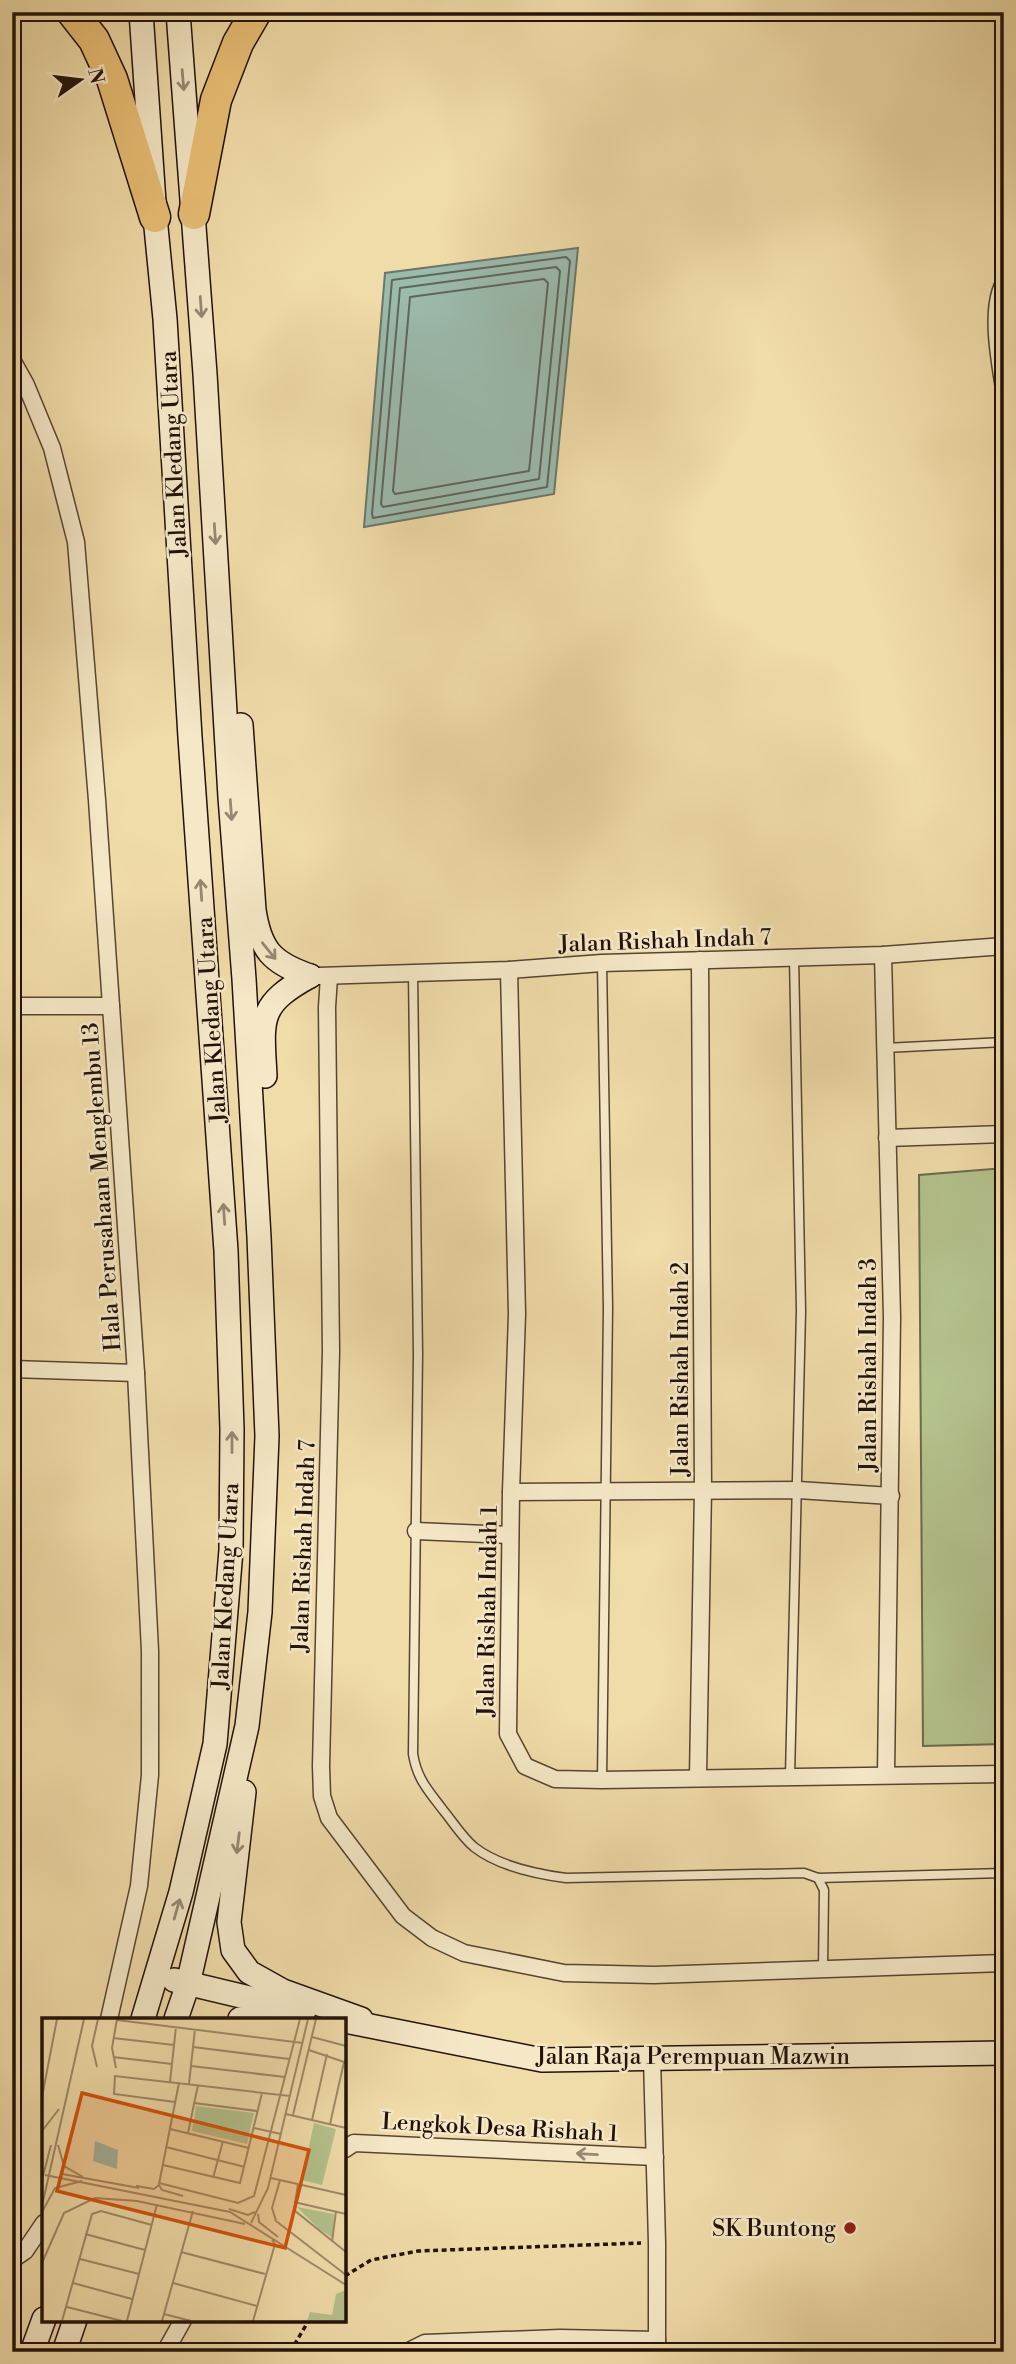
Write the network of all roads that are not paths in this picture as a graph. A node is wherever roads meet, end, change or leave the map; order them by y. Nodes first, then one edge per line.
1 (72, 12) edge
2 (141, 12) edge
3 (178, 12) edge
4 (256, 12) edge
5 (194, 214) junction
6 (155, 217) junction
7 (1004, 276) edge
8 (12, 360) edge
9 (1004, 413) edge
10 (221, 619) junction
11 (1004, 946) edge
12 (883, 955) junction
13 (794, 957) junction
14 (700, 960) junction
15 (602, 963) junction
16 (509, 970) junction
17 (413, 973) junction
18 (319, 976) junction
19 (12, 1006) edge
20 (111, 1006) junction
21 (1004, 1042) edge
22 (884, 1048) junction
23 (1004, 1134) edge
24 (887, 1138) junction
25 (259, 1237) junction
26 (12, 1369) edge
27 (136, 1373) junction
28 (703, 1489) junction
29 (798, 1490) junction
30 (606, 1491) junction
31 (511, 1492) junction
32 (891, 1496) junction
33 (416, 1531) junction
34 (510, 1535) junction
35 (247, 1726) junction
36 (1004, 1774) edge
37 (886, 1775) junction
38 (790, 1776) junction
39 (698, 1777) junction
40 (602, 1780) junction
41 (1004, 1873) edge
42 (818, 1878) junction
43 (1004, 1964) edge
44 (823, 1970) junction
45 (157, 1975) junction
46 (188, 1984) junction
47 (109, 2018) edge
48 (143, 2018) edge
49 (176, 2018) edge
50 (335, 2018) edge
51 (346, 2021) edge
52 (346, 2027) edge
53 (397, 2033) junction
54 (1004, 2053) edge
55 (652, 2058) junction
56 (346, 2148) edge
57 (655, 2157) junction
58 (42, 2226) edge
59 (12, 2260) edge
60 (43, 2322) edge
61 (74, 2322) edge
62 (182, 2322) edge
63 (560, 2345) edge
64 (657, 2346) edge
65 (469, 2347) edge
66 (32, 2352) edge
67 (64, 2352) edge
68 (165, 2352) edge
69 (407, 2352) edge

1 - 6 highway
2 - 6 main road, Jalan Kledang Utara
3 -> 5 main road, Jalan Kledang Utara
4 - 5 highway
5 -> 10 main road, Jalan Kledang Utara
45 -> 6 main road, Jalan Kledang Utara
7 - 9 lane
8 - 20 street, Hala Perusahaan Menglembu 13
10 -> 18 main road
10 -> 25 main road, Jalan Kledang Utara
11 - 12 street, Jalan Rishah Indah 7
12 - 13 street, Jalan Rishah Indah 7
12 - 22 street, Jalan Rishah Indah 3
13 - 14 street, Jalan Rishah Indah 7
13 - 29 lane
14 - 15 street, Jalan Rishah Indah 7
14 - 28 street, Jalan Rishah Indah 2
15 - 16 street, Jalan Rishah Indah 7
15 - 30 lane
16 - 17 street, Jalan Rishah Indah 7
16 - 31 street, Jalan Rishah Indah 1
17 - 18 street, Jalan Rishah Indah 7
17 - 33 lane
18 - 25 main road
18 - 44 street, Jalan Rishah Indah 7
19 - 20 street
20 - 27 street, Hala Perusahaan Menglembu 13
21 - 22 lane
22 - 24 street, Jalan Rishah Indah 3
23 - 24 street
24 - 32 street, Jalan Rishah Indah 3
25 - 35 main road, Jalan Kledang Utara
26 - 27 street
27 - 47 street, Hala Perusahaan Menglembu 13
28 - 29 street
28 - 30 street
28 - 39 street, Jalan Rishah Indah 2
29 - 32 street
29 - 38 lane
30 - 31 street
30 - 40 lane
31 - 34 street, Jalan Rishah Indah 1
32 - 37 street, Jalan Rishah Indah 3
33 - 34 street
33 - 42 lane
34 - 40 street, Jalan Rishah Indah 1
35 - 46 main road, Jalan Kledang Utara
35 -> 53 main road
36 - 37 street, Jalan Rishah Indah 1
37 - 38 street, Jalan Rishah Indah 1
38 - 39 street, Jalan Rishah Indah 1
39 - 40 street, Jalan Rishah Indah 1
41 - 42 lane
42 - 44 lane
43 - 44 street, Jalan Rishah Indah 7
45 - 46 main road
45 - 48 main road, Jalan Kledang Utara
46 - 49 main road, Jalan Kledang Utara
46 - 50 main road
51 - 53 main road, Jalan Raja Perempuan Mazwin
52 - 53 main road
53 - 55 main road, Jalan Raja Perempuan Mazwin
54 - 55 main road, Jalan Raja Perempuan Mazwin
55 - 57 street
57 -> 56 street, Lengkok Desa Rishah 1
57 - 64 street
58 - 59 street
60 - 66 main road
61 - 67 main road
62 - 68 street
63 - 64 street
63 - 65 street
65 - 69 street

